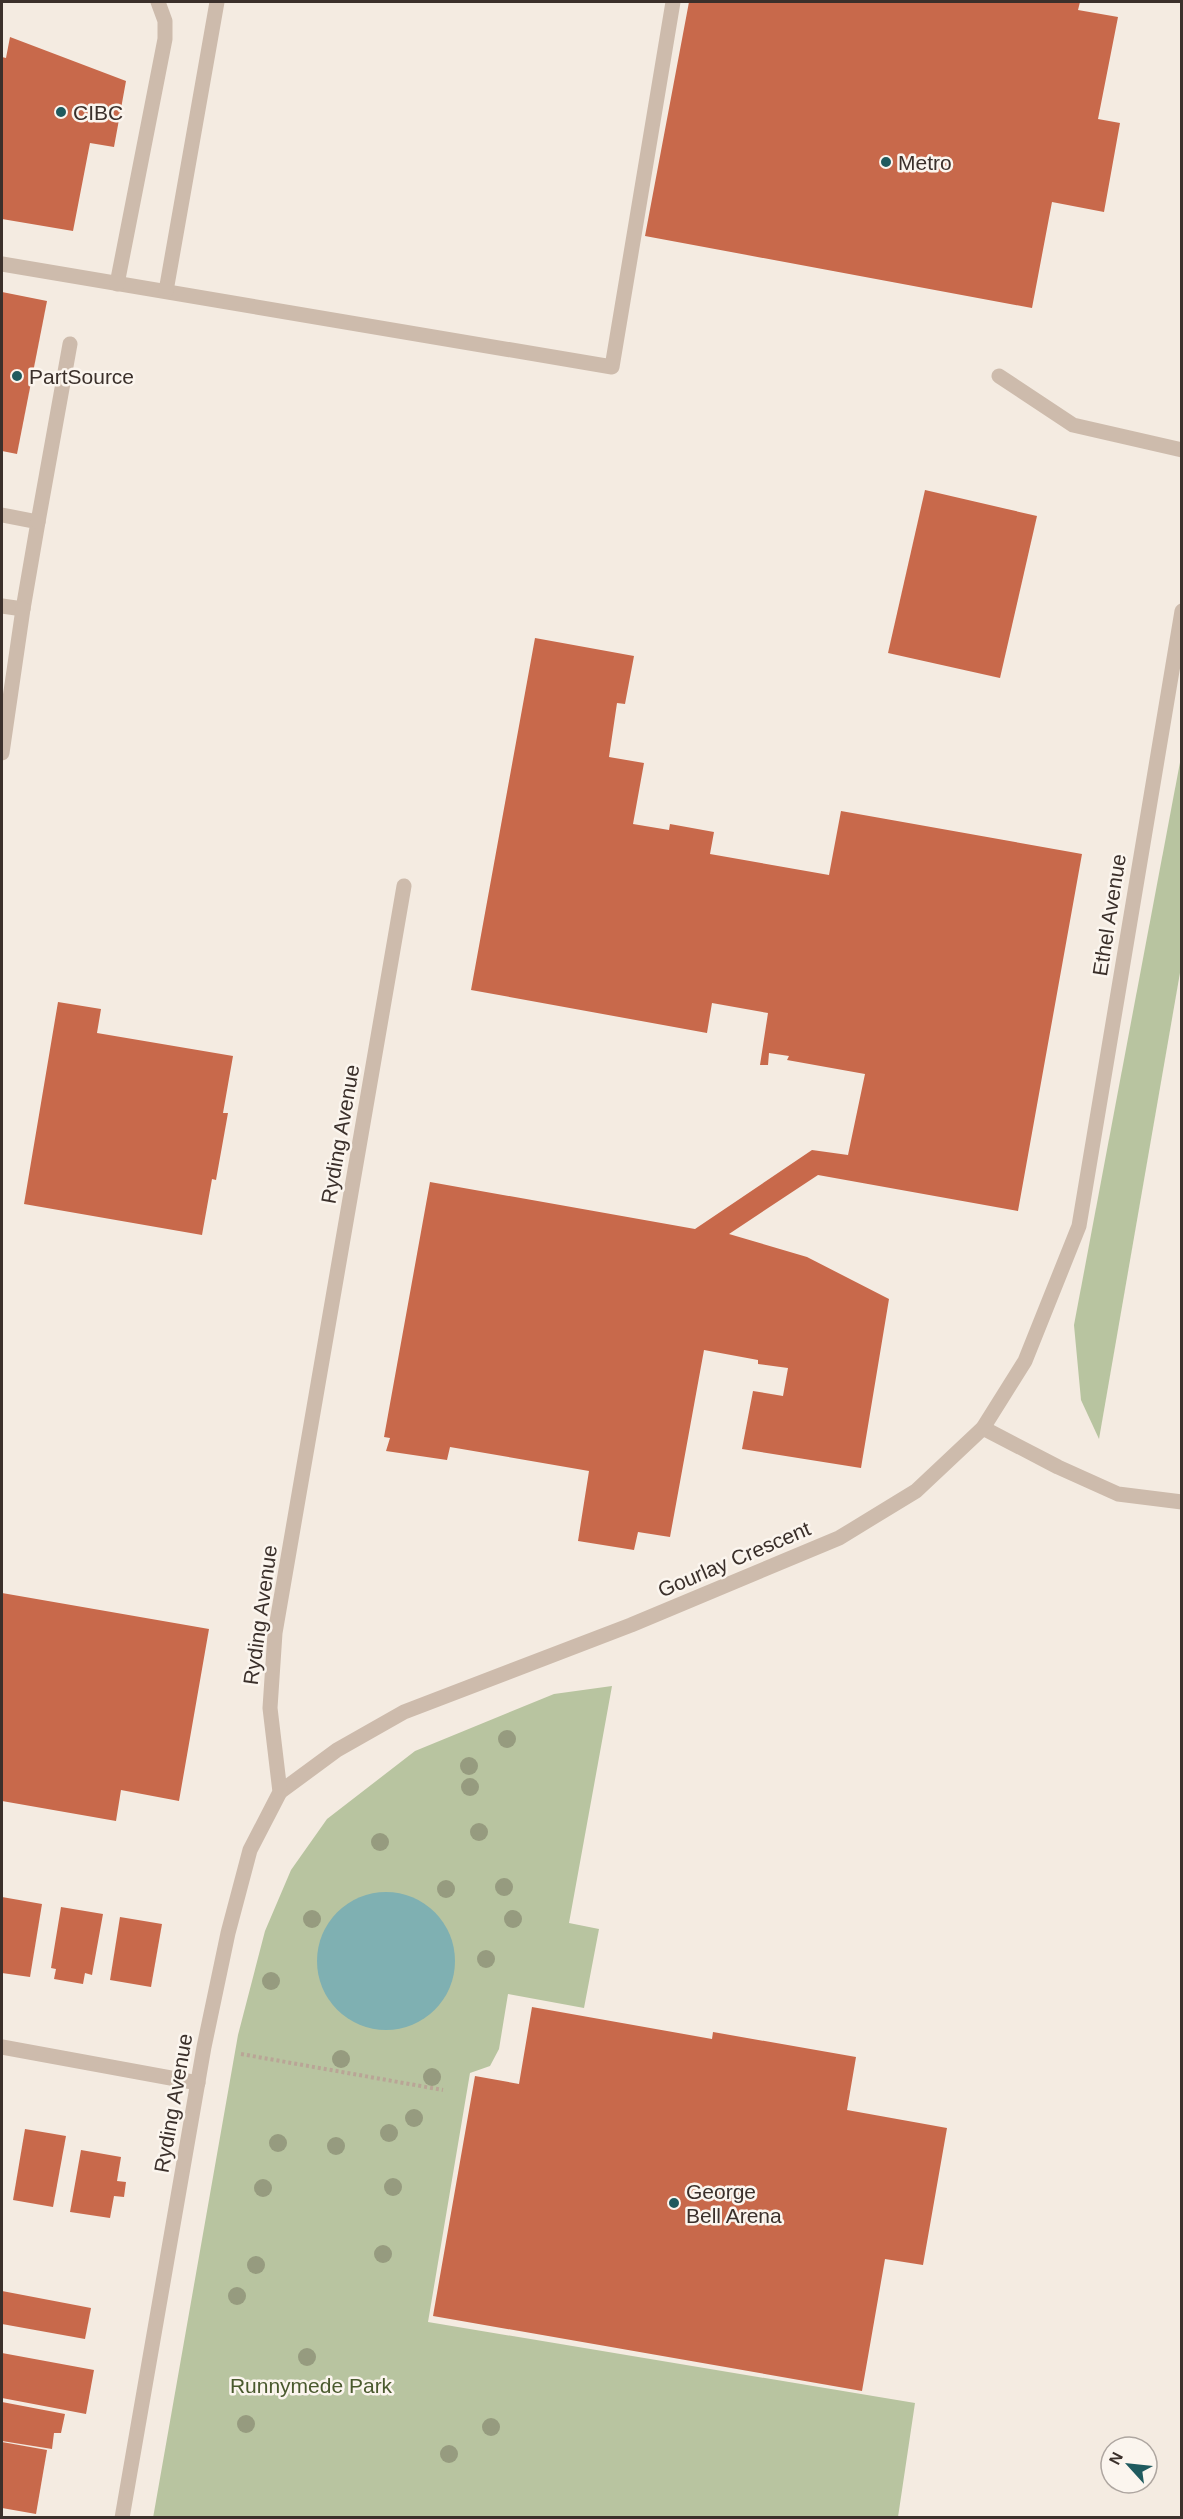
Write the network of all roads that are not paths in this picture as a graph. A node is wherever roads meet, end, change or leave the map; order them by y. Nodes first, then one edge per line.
1 (158, 2) edge
2 (217, 2) edge
3 (673, 2) edge
4 (2, 264) edge
5 (117, 284) junction
6 (166, 291) junction
7 (70, 344) dead end
8 (999, 376) dead end
9 (1182, 450) edge
10 (2, 515) edge
11 (38, 522) junction
12 (2, 606) edge
13 (23, 609) junction
14 (1182, 611) edge
15 (2, 753) edge
16 (404, 886) dead end
17 (1079, 1226) joint
18 (982, 1428) junction
19 (1182, 1502) edge
20 (280, 1792) junction
21 (2, 2047) edge
22 (198, 2083) junction
23 (122, 2517) edge

1 - 5 street
2 - 6 street
3 - 6 street
4 - 5 street
5 - 6 street
7 - 11 street
8 - 9 street
10 - 11 street
11 - 13 street
12 - 13 street
13 - 15 street
14 - 17 street, Ethel Avenue
16 - 20 street, Ryding Avenue
17 - 18 street, Gourlay Crescent
18 - 19 street
18 - 20 street, Gourlay Crescent
20 - 22 street, Ryding Avenue
21 - 22 street
22 - 23 street, Ryding Avenue

